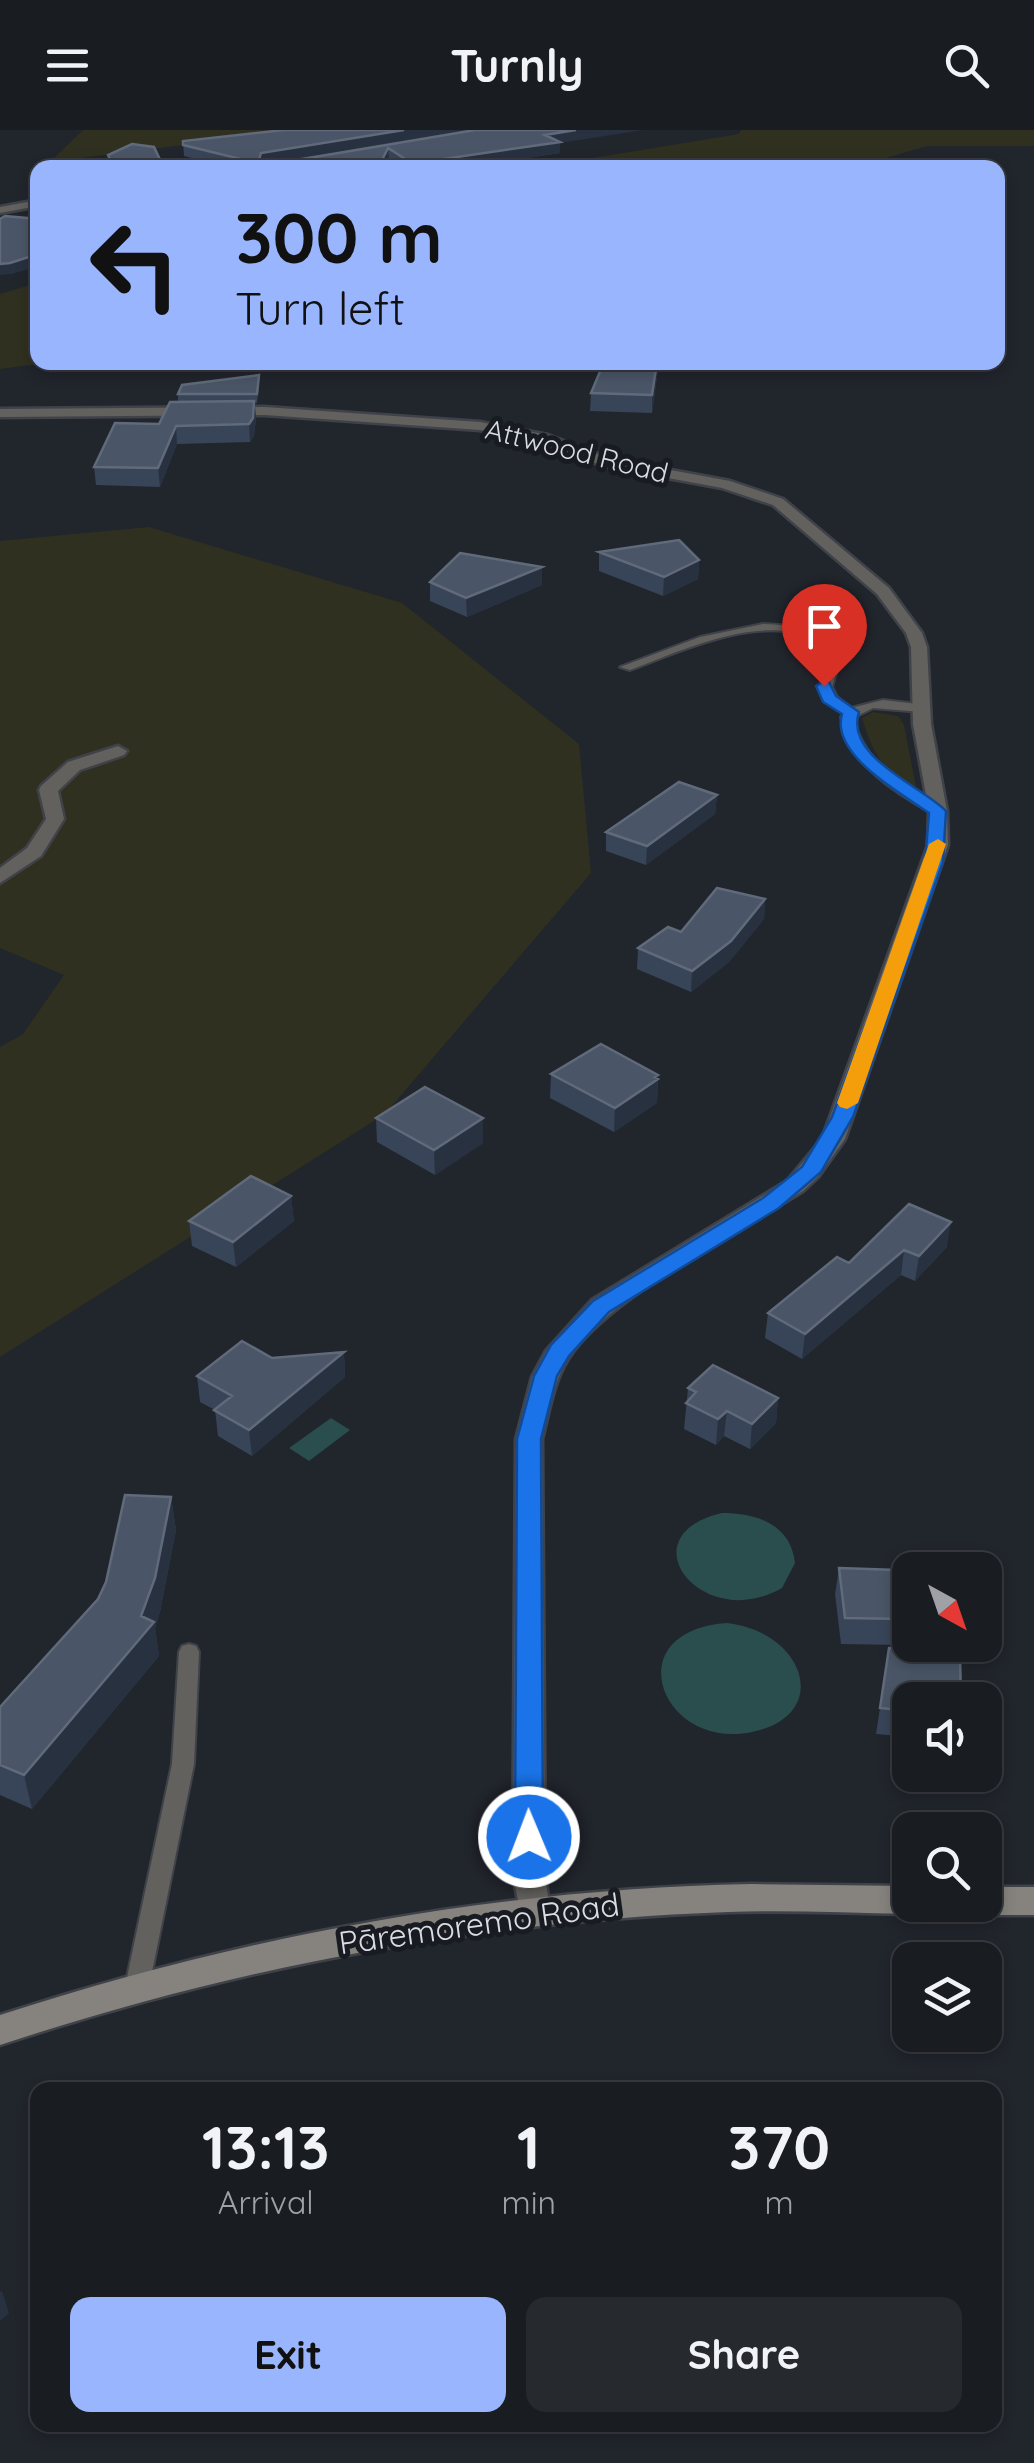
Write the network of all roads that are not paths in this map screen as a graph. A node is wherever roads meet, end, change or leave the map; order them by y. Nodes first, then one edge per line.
1 (30, 204) edge
2 (0, 210) edge
3 (0, 413) edge
4 (626, 666) dead end
5 (922, 708) junction
6 (851, 712) junction
7 (118, 750) dead end
8 (938, 811) junction
9 (0, 877) edge
10 (190, 1652) dead end
11 (892, 1900) edge
12 (1002, 1901) edge
13 (1034, 1901) edge
14 (534, 1910) junction
15 (137, 1987) junction
16 (0, 2030) edge

1 - 2 street
3 - 5 street, Attwood Road
4 - 6 lane
5 - 6 lane
5 - 8 street, Attwood Road
6 - 8 lane
7 - 9 street
8 - 14 street, Attwood Road
10 - 15 lane
11 - 14 street, Pāremoremo Road
12 - 13 street
14 - 15 street, Pāremoremo Road
15 - 16 street, Pāremoremo Road

